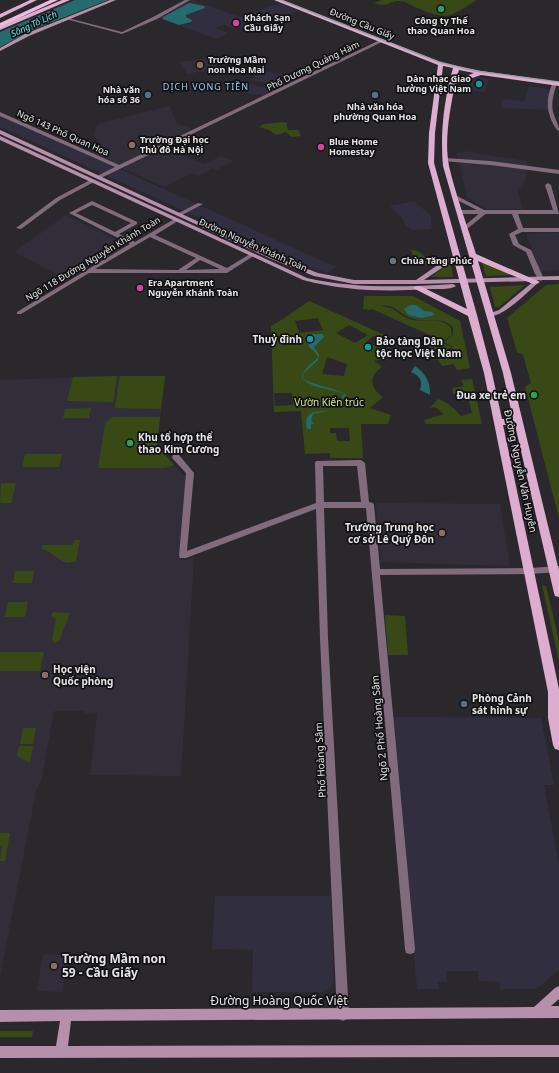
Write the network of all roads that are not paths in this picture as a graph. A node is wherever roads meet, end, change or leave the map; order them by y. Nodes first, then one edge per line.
1 (34, 0) edge
2 (41, 0) edge
3 (47, 0) edge
4 (55, 0) edge
5 (61, 0) edge
6 (68, 0) edge
7 (114, 0) edge
8 (188, 0) edge
9 (277, 0) edge
10 (288, 0) edge
11 (19, 14) junction
12 (0, 16) edge
13 (68, 19) junction
14 (0, 20) edge
15 (341, 23) junction
16 (0, 25) edge
17 (0, 28) edge
18 (382, 41) junction
19 (0, 50) edge
20 (420, 56) junction
21 (441, 64) junction
22 (456, 68) junction
23 (481, 73) junction
24 (438, 75) junction
25 (454, 75) junction
26 (534, 78) junction
27 (558, 82) edge
28 (452, 83) junction
29 (0, 114) edge
30 (559, 129) edge
31 (0, 132) edge
32 (0, 138) edge
33 (445, 160) junction
34 (119, 167) junction
35 (556, 172) edge
36 (99, 177) junction
37 (92, 181) junction
38 (548, 185) dead end
39 (456, 197) junction
40 (552, 199) junction
41 (559, 199) edge
42 (200, 204) dead end
43 (445, 212) junction
44 (460, 212) junction
45 (485, 212) junction
46 (514, 212) junction
47 (558, 212) edge
48 (180, 214) junction
49 (176, 220) junction
50 (19, 228) dead end
51 (465, 228) junction
52 (521, 230) junction
53 (559, 230) edge
54 (114, 234) junction
55 (150, 235) junction
56 (135, 244) junction
57 (252, 255) junction
58 (456, 256) junction
59 (473, 256) junction
60 (200, 258) junction
61 (88, 271) junction
62 (179, 271) junction
63 (227, 271) junction
64 (559, 278) edge
65 (535, 279) junction
66 (480, 282) junction
67 (464, 283) junction
68 (416, 285) junction
69 (19, 313) dead end
70 (473, 315) junction
71 (490, 315) junction
72 (507, 372) junction
73 (488, 373) junction
74 (498, 422) junction
75 (518, 422) junction
76 (176, 457) dead end
77 (320, 505) junction
78 (367, 505) junction
79 (556, 569) edge
80 (530, 571) junction
81 (376, 572) junction
82 (559, 594) edge
83 (557, 696) edge
84 (559, 745) edge
85 (410, 949) dead end
86 (559, 992) edge
87 (536, 1012) junction
88 (559, 1012) edge
89 (343, 1014) junction
90 (0, 1016) edge
91 (66, 1016) junction
92 (0, 1052) edge
93 (61, 1052) junction
94 (557, 1052) edge

1 - 12 main road
2 - 11 highway
3 - 11 highway
4 - 11 highway
5 - 11 highway
6 - 17 main road
7 - 13 main road
8 - 13 street
9 - 15 main road, Đường Cầu Giấy
10 - 15 main road, Đường Cầu Giấy
11 - 14 highway
11 - 16 highway
13 - 19 main road
15 - 18 main road, Đường Cầu Giấy
15 - 26 main road, Đường Cầu Giấy
18 - 20 main road, Đường Cầu Giấy
18 - 34 street, Phố Dương Quảng Hàm
20 - 21 main road, Đường Cầu Giấy
20 - 24 main road
21 - 22 main road, Đường Cầu Giấy
21 - 24 main road, Đường Nguyễn Văn Huyên
22 - 23 main road, Đường Cầu Giấy
22 - 25 main road, Đường Nguyễn Văn Huyên
23 - 26 main road, Đường Cầu Giấy
23 - 28 main road
24 - 25 main road
24 - 43 main road, Đường Nguyễn Văn Huyên
25 - 28 main road, Đường Nguyễn Văn Huyên
26 - 27 main road, Đường Cầu Giấy
27 - 30 street
28 - 33 main road, Đường Nguyễn Văn Huyên
29 - 34 street, Ngõ 143 Phố Quan Hoa
31 - 36 main road, Đường Nguyễn Khánh Toàn
32 - 37 main road, Đường Nguyễn Khánh Toàn
33 - 35 street
33 - 39 main road, Đường Nguyễn Văn Huyên
34 - 36 street, Phố Dương Quảng Hàm
36 - 37 main road
36 - 48 main road, Đường Nguyễn Khánh Toàn
37 - 49 main road, Đường Nguyễn Khánh Toàn
37 - 50 street
38 - 40 street
39 - 44 main road, Đường Nguyễn Văn Huyên
39 - 45 street
40 - 41 street
40 - 47 street
42 - 48 street
43 - 44 main road
43 - 58 main road, Đường Nguyễn Văn Huyên
44 - 45 street
44 - 51 main road, Đường Nguyễn Văn Huyên
45 - 46 street
45 - 51 street
46 - 47 street
46 - 52 street
48 - 68 main road, Đường Nguyễn Khánh Toàn
49 - 55 street, Ngõ 118 Đường Nguyễn Khánh Toàn
49 - 57 main road, Đường Nguyễn Khánh Toàn
51 - 59 main road, Đường Nguyễn Văn Huyên
52 - 53 street
52 - 65 street
54 - 54 street
54 - 56 street
55 - 56 street, Ngõ 118 Đường Nguyễn Khánh Toàn
55 - 60 street
56 - 61 street, Ngõ 118 Đường Nguyễn Khánh Toàn
57 - 63 street
57 - 68 main road, Đường Nguyễn Khánh Toàn
58 - 67 main road, Đường Nguyễn Văn Huyên
58 - 68 main road
59 - 65 main road
59 - 66 main road, Đường Nguyễn Văn Huyên
60 - 62 street
60 - 63 street
61 - 62 street
61 - 69 street, Ngõ 118 Đường Nguyễn Khánh Toàn
62 - 63 street
64 - 65 main road, Đường Nguyễn Khánh Toàn
65 - 66 main road, Đường Nguyễn Khánh Toàn
65 - 71 main road
66 - 67 main road, Đường Nguyễn Khánh Toàn
66 - 71 main road, Đường Nguyễn Văn Huyên
67 - 68 main road, Đường Nguyễn Khánh Toàn
67 - 70 main road, Đường Nguyễn Văn Huyên
68 - 70 main road
70 - 73 main road, Đường Nguyễn Văn Huyên
71 - 72 main road, Đường Nguyễn Văn Huyên
72 - 73 main road
72 - 75 main road, Đường Nguyễn Văn Huyên
73 - 74 main road, Đường Nguyễn Văn Huyên
74 - 75 main road
74 - 80 main road, Đường Nguyễn Văn Huyên
75 - 79 main road, Đường Nguyễn Văn Huyên
76 - 77 street
77 - 78 street
77 - 78 street, Phố Hoàng Sâm
77 - 89 street, Phố Hoàng Sâm
78 - 81 street, Ngõ 2 Phố Hoàng Sâm
79 - 80 street
79 - 82 main road, Đường Nguyễn Văn Huyên
80 - 81 street
80 - 83 main road, Đường Nguyễn Văn Huyên
81 - 85 street, Ngõ 2 Phố Hoàng Sâm
83 - 84 main road, Đường Nguyễn Văn Huyên
86 - 87 main road
87 - 88 main road, Đường Hoàng Quốc Việt
87 - 89 main road, Đường Hoàng Quốc Việt
89 - 91 main road, Đường Hoàng Quốc Việt
90 - 91 main road, Đường Hoàng Quốc Việt
91 - 93 main road
92 - 93 main road
93 - 94 main road

